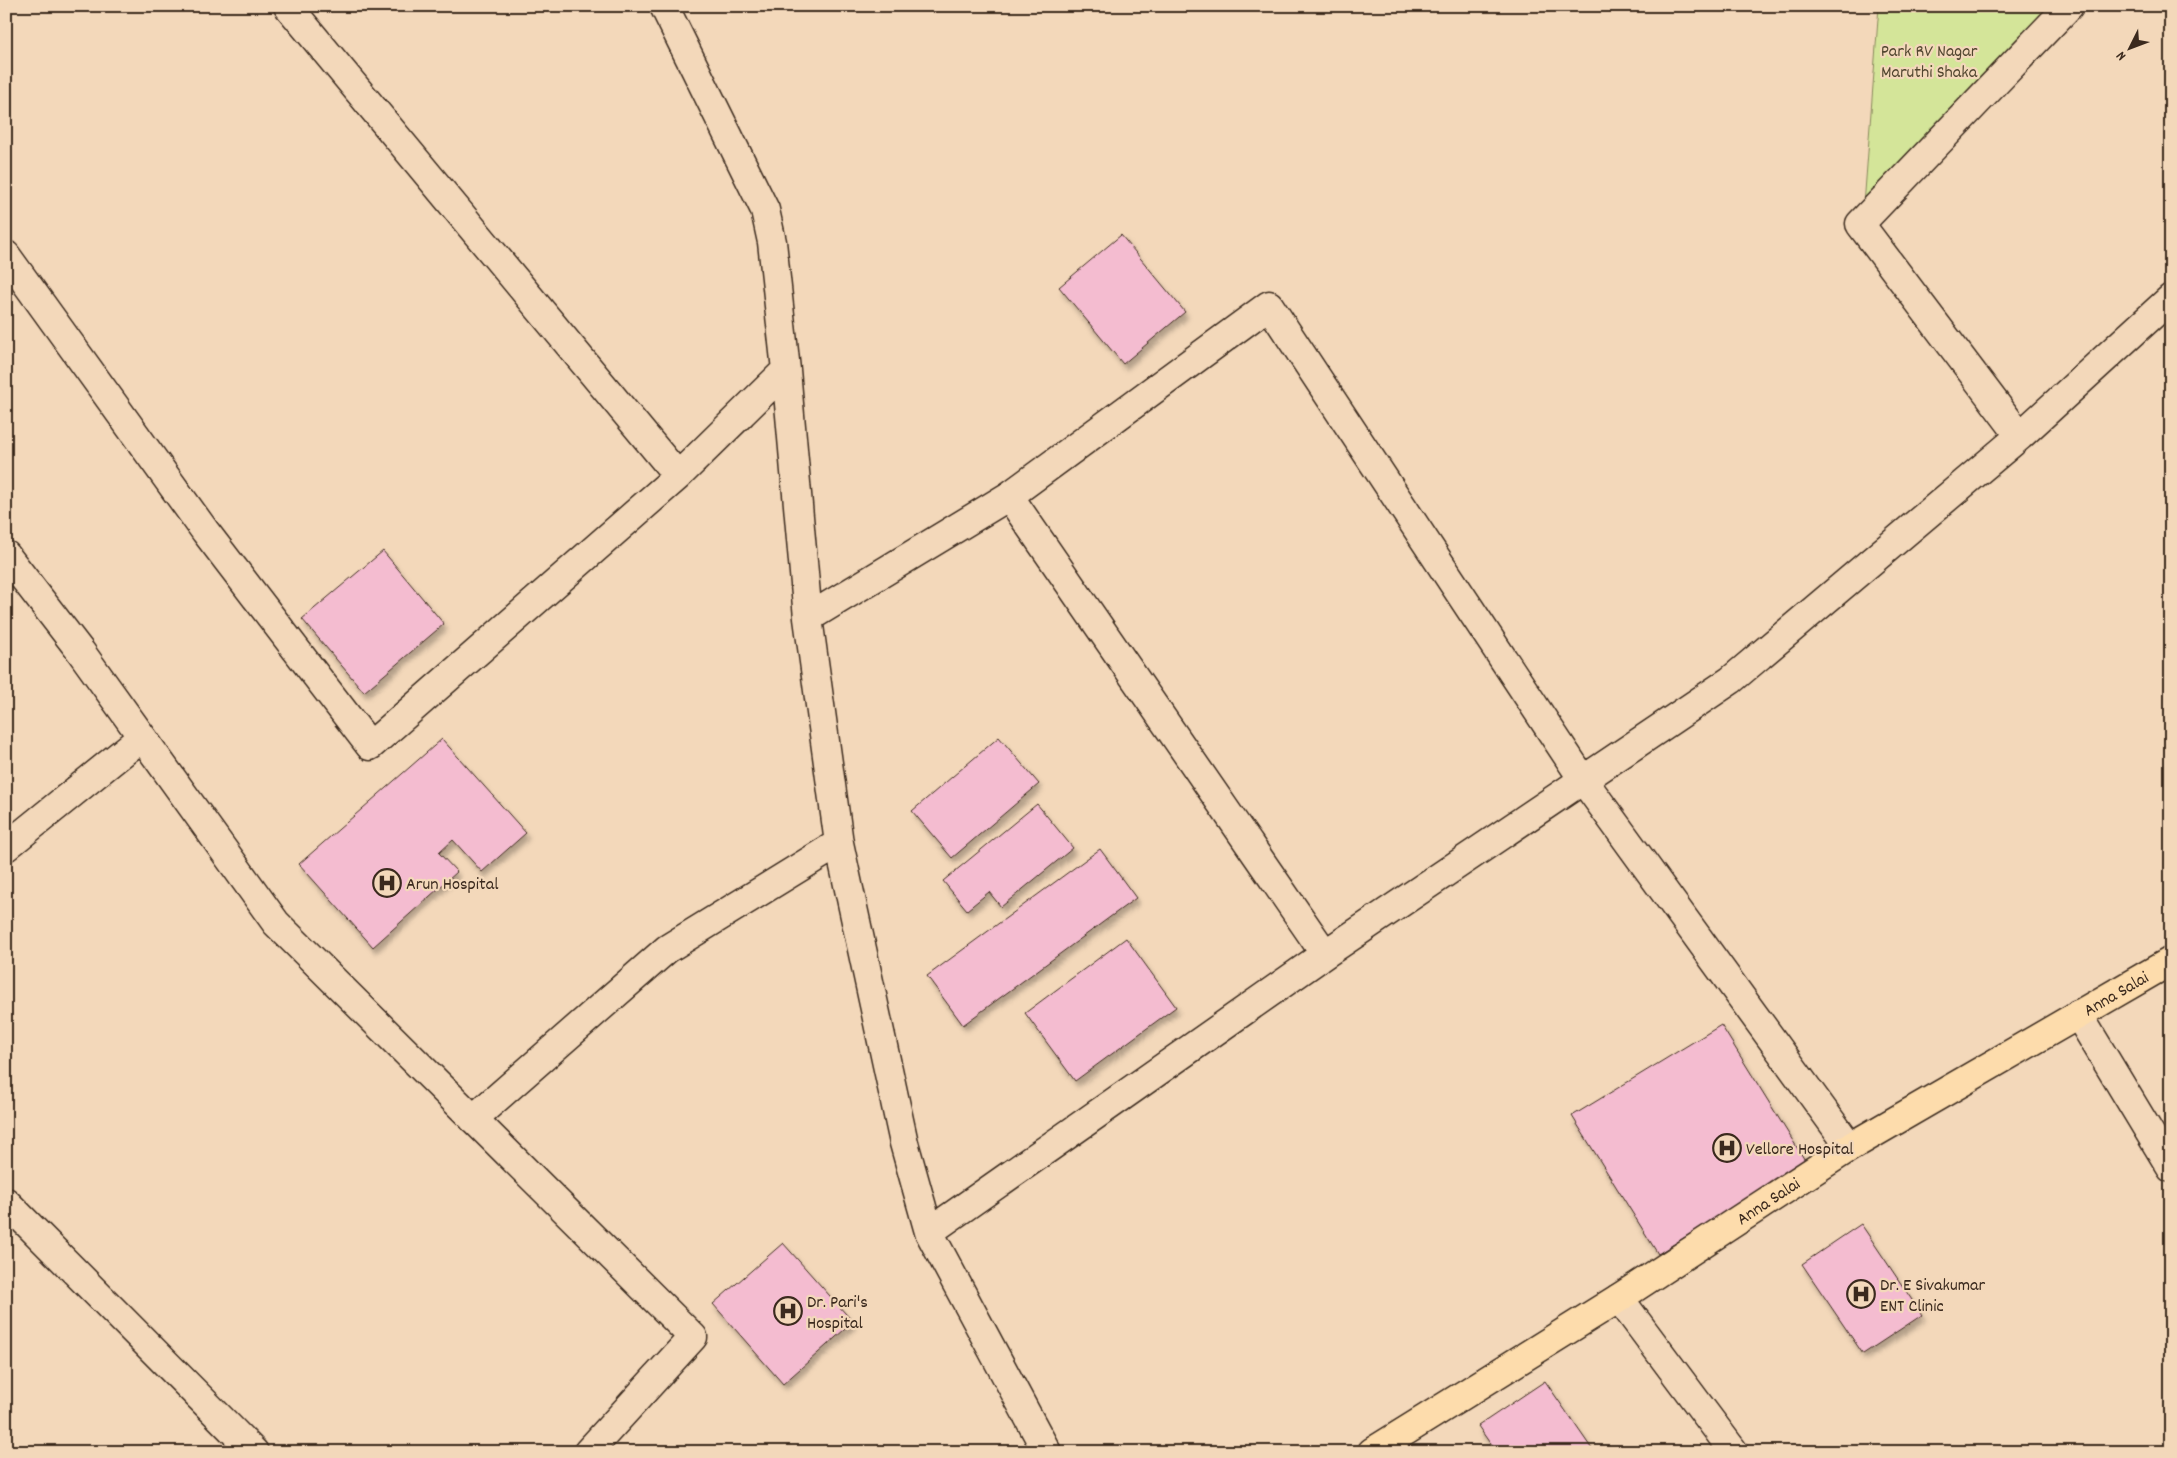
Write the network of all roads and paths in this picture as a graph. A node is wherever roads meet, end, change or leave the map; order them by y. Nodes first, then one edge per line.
1 (288, 6) edge
2 (664, 6) edge
3 (2069, 6) edge
4 (6, 255) edge
5 (2171, 298) edge
6 (786, 370) junction
7 (2020, 436) junction
8 (678, 476) junction
9 (1009, 496) junction
10 (6, 555) edge
11 (808, 618) junction
12 (142, 737) junction
13 (1584, 781) junction
14 (839, 843) junction
15 (6, 847) edge
16 (1325, 954) junction
17 (2171, 961) edge
18 (2078, 1014) junction
19 (473, 1119) junction
20 (1850, 1146) junction
21 (2171, 1168) edge
22 (6, 1202) edge
23 (929, 1232) junction
24 (1619, 1298) junction
25 (254, 1452) edge
26 (588, 1452) edge
27 (1047, 1452) edge
28 (1372, 1452) edge
29 (1734, 1452) edge

1 - 8 street
2 - 6 street
3 - 7 street
4 - 8 street
5 - 7 street
6 - 8 street
6 - 11 street
7 - 13 street
9 - 11 street
9 - 13 street
9 - 16 street
10 - 12 street
11 - 14 street
12 - 15 street
12 - 19 street
13 - 16 street
13 - 20 street
14 - 19 street
14 - 23 street
16 - 23 street
17 - 18 main road, Anna Salai
18 - 20 main road, Anna Salai
18 - 21 street
19 - 26 street
20 - 24 main road, Anna Salai
22 - 25 street
23 - 27 street
24 - 28 main road, Anna Salai
24 - 29 street

